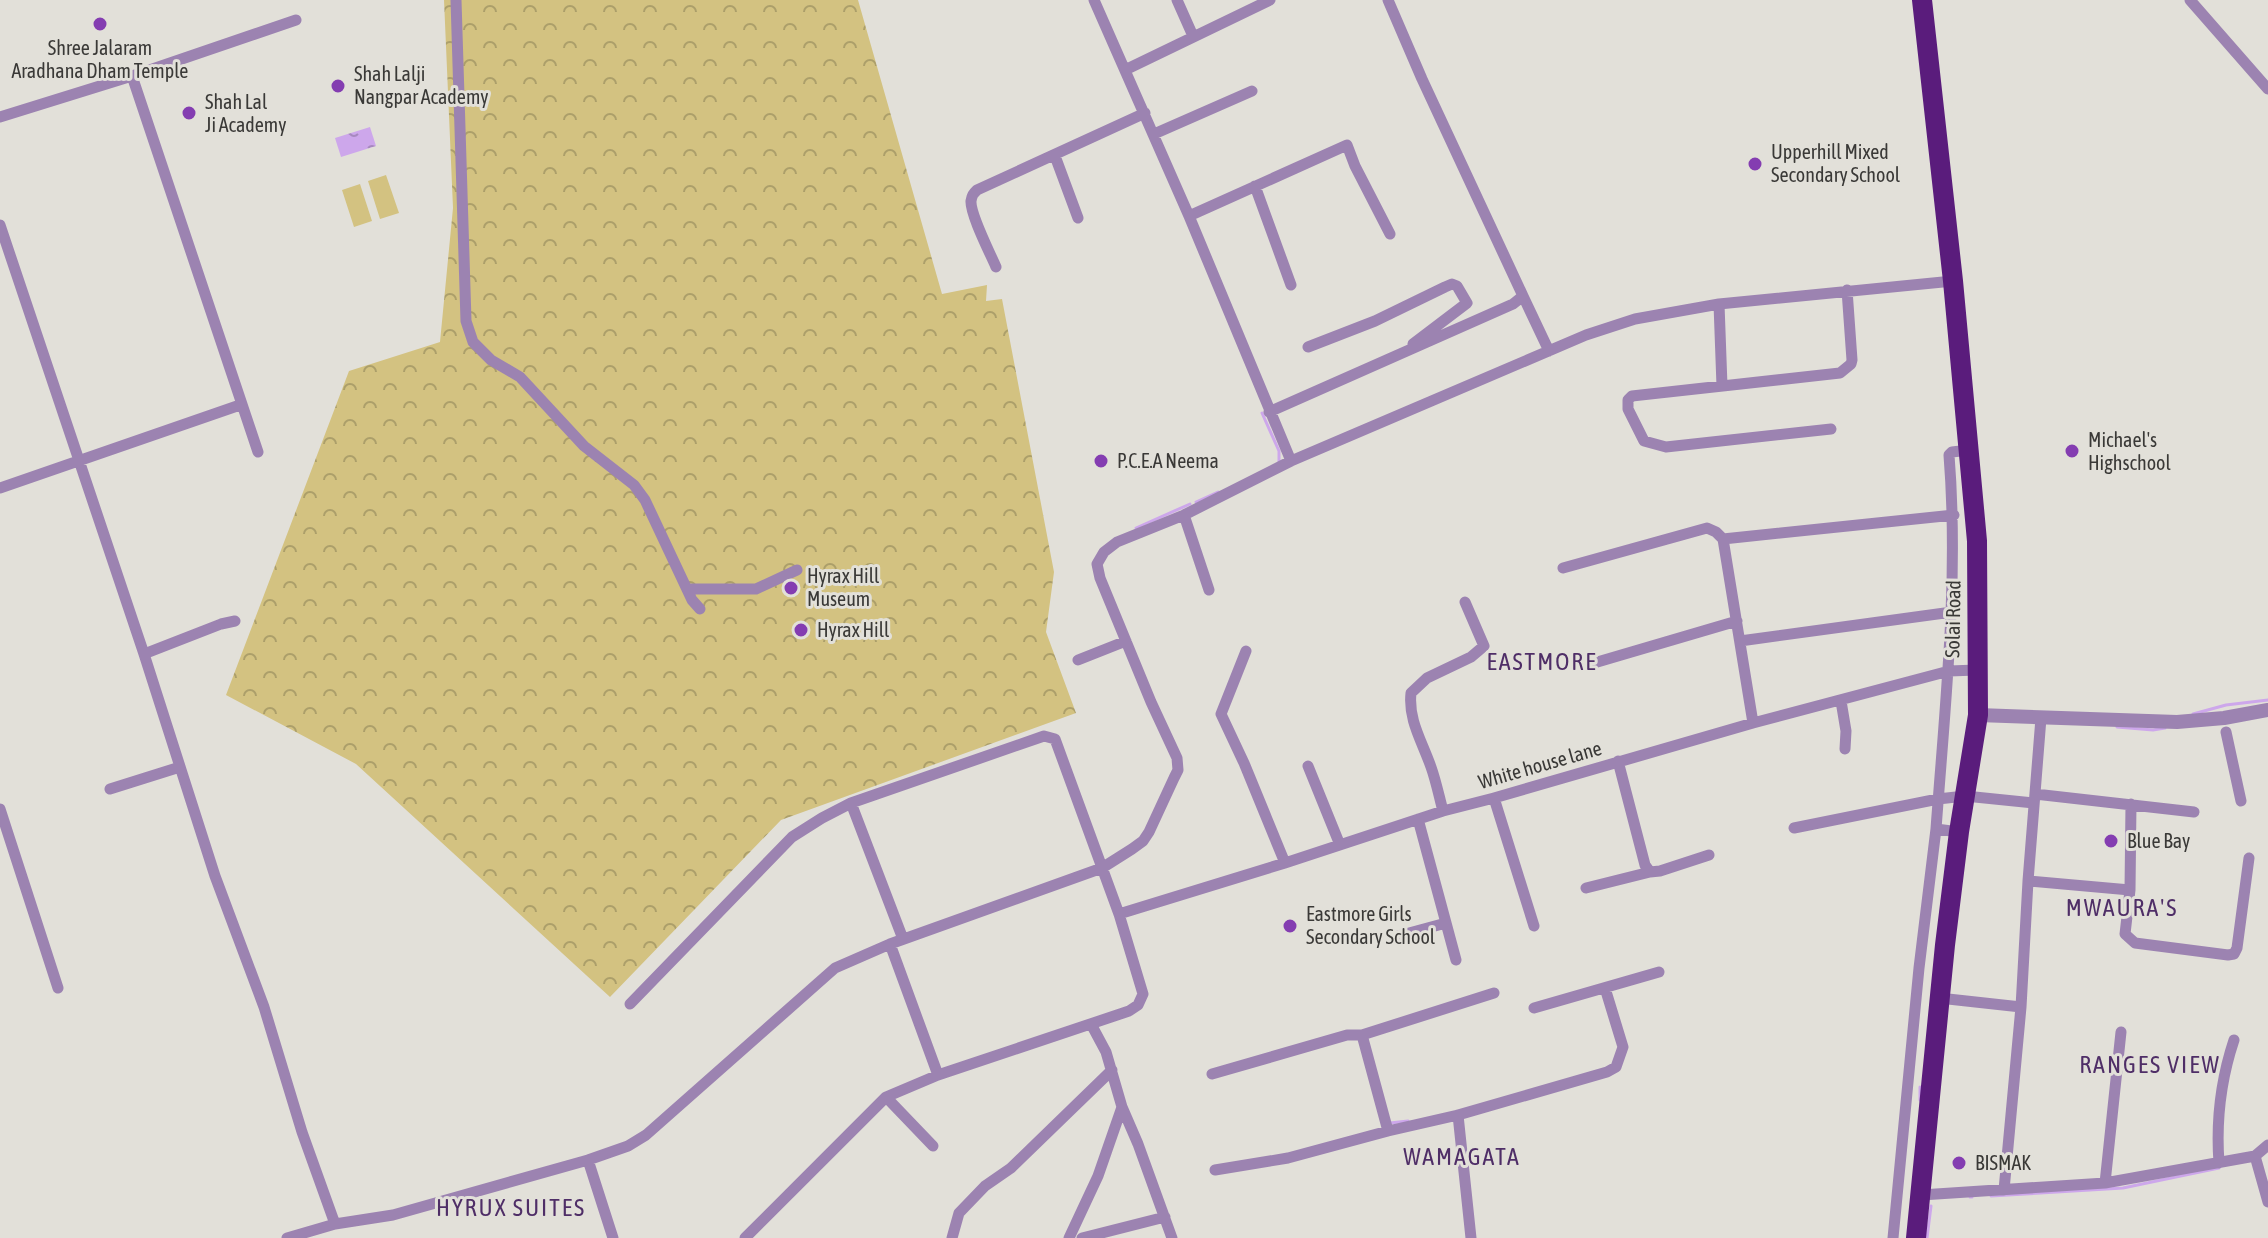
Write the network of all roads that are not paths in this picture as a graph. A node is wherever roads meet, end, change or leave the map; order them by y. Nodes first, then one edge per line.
1 (456, 0) edge
2 (1094, 0) edge
3 (1177, 0) edge
4 (1270, 0) edge
5 (1388, 0) edge
6 (1922, 0) edge
7 (2190, 0) edge
8 (1257, 3) edge
9 (296, 20) dead end
10 (1193, 36) junction
11 (1125, 70) junction
12 (132, 76) junction
13 (2268, 89) edge
14 (1252, 91) dead end
15 (1145, 113) junction
16 (0, 117) edge
17 (1154, 134) junction
18 (1055, 156) junction
19 (1255, 186) junction
20 (1189, 216) junction
21 (1078, 218) dead end
22 (0, 225) edge
23 (1390, 234) dead end
24 (996, 267) dead end
25 (1953, 281) junction
26 (1291, 285) dead end
27 (1847, 290) junction
28 (1523, 296) junction
29 (1719, 304) junction
30 (1308, 347) dead end
31 (1549, 351) junction
32 (1393, 359) junction
33 (1722, 386) junction
34 (240, 405) junction
35 (1269, 412) junction
36 (1831, 429) dead end
37 (1969, 450) junction
38 (258, 452) dead end
39 (79, 460) junction
40 (1291, 461) junction
41 (0, 488) edge
42 (1184, 515) junction
43 (1954, 515) junction
44 (1723, 539) junction
45 (1563, 568) dead end
46 (797, 570) dead end
47 (687, 589) junction
48 (1209, 590) dead end
49 (1465, 602) dead end
50 (700, 609) dead end
51 (1952, 612) junction
52 (235, 621) dead end
53 (1737, 621) junction
54 (1126, 641) junction
55 (1740, 641) junction
56 (1246, 651) dead end
57 (144, 654) junction
58 (1078, 660) dead end
59 (1594, 663) dead end
60 (1977, 670) junction
61 (1949, 671) junction
62 (1841, 701) junction
63 (2268, 710) edge
64 (1978, 715) junction
65 (2041, 718) junction
66 (1753, 723) junction
67 (2226, 732) dead end
68 (1845, 749) dead end
69 (1618, 761) junction
70 (1308, 766) dead end
71 (180, 767) junction
72 (110, 789) dead end
73 (1965, 796) junction
74 (1494, 798) junction
75 (2034, 798) junction
76 (1938, 799) junction
77 (2241, 801) dead end
78 (851, 803) junction
79 (2131, 804) junction
80 (0, 809) edge
81 (1443, 811) junction
82 (2194, 812) dead end
83 (1418, 819) junction
84 (1794, 828) dead end
85 (1936, 829) junction
86 (1959, 832) junction
87 (1340, 845) junction
88 (1709, 855) dead end
89 (2249, 858) dead end
90 (1285, 863) junction
91 (1102, 868) junction
92 (1650, 872) junction
93 (2028, 881) junction
94 (1586, 888) dead end
95 (2130, 890) junction
96 (1119, 914) junction
97 (1446, 923) junction
98 (1534, 926) dead end
99 (1398, 936) dead end
100 (903, 939) junction
101 (890, 944) junction
102 (1456, 960) dead end
103 (1659, 972) dead end
104 (58, 988) dead end
105 (1605, 988) junction
106 (1494, 993) dead end
107 (1939, 998) junction
108 (630, 1004) dead end
109 (2021, 1007) junction
110 (1534, 1008) dead end
111 (1091, 1024) junction
112 (2121, 1032) dead end
113 (1362, 1035) junction
114 (2234, 1040) dead end
115 (1112, 1070) junction
116 (1212, 1074) dead end
117 (938, 1075) junction
118 (886, 1097) junction
119 (1122, 1107) junction
120 (1458, 1115) junction
121 (1388, 1131) junction
122 (2268, 1145) edge
123 (933, 1146) dead end
124 (2255, 1156) junction
125 (588, 1160) junction
126 (2219, 1163) junction
127 (1215, 1170) dead end
128 (2105, 1183) junction
129 (2004, 1190) junction
130 (1921, 1195) junction
131 (2268, 1202) edge
132 (1165, 1217) junction
133 (335, 1224) junction
134 (316, 1233) edge
135 (287, 1238) edge
136 (613, 1238) edge
137 (745, 1238) edge
138 (952, 1238) edge
139 (1069, 1238) edge
140 (1082, 1238) edge
141 (1172, 1238) edge
142 (1471, 1238) edge
143 (1893, 1238) edge
144 (1916, 1238) edge

1 - 47 street
2 - 11 street
3 - 10 street
4 - 8 street
5 - 28 street
6 - 25 highway, Solai Road
7 - 13 street
8 - 10 street
9 - 12 street
10 - 11 street
11 - 15 street
12 - 16 street
12 - 34 street
14 - 17 street
15 - 17 street
15 - 18 street
17 - 20 street
18 - 21 street
18 - 24 street
19 - 20 street
19 - 23 street
19 - 26 street
20 - 35 street
22 - 39 street
25 - 27 street
25 - 37 highway, Solai Road
27 - 29 street
27 - 33 street
28 - 31 street
28 - 32 street
29 - 31 street
29 - 33 street
30 - 32 street
31 - 40 street
32 - 35 street
33 - 36 street
34 - 38 street
34 - 39 street
35 - 40 street
37 - 43 street
37 - 60 highway, Solai Road
39 - 41 street
39 - 57 street
40 - 42 street
42 - 48 street
42 - 54 street
43 - 44 street
43 - 51 street
44 - 45 street
44 - 53 street
46 - 47 street
47 - 50 street
49 - 81 street
51 - 55 street
51 - 61 street
52 - 57 street
53 - 55 street
53 - 59 street
54 - 58 street
54 - 91 street
55 - 66 street
56 - 90 street
57 - 71 street
60 - 61 street, White house lane
60 - 64 highway, Solai Road
61 - 62 street, White house lane
61 - 76 street
62 - 66 street, White house lane
62 - 68 street
63 - 65 street
64 - 65 street
64 - 73 highway, Solai Road
65 - 75 street
66 - 69 street, White house lane
67 - 77 street
69 - 74 street, White house lane
69 - 92 street
70 - 87 street
71 - 72 street
71 - 133 street
73 - 75 street
73 - 76 street
73 - 86 highway, Solai Road
74 - 81 street, White house lane
74 - 98 street
75 - 79 street
75 - 93 street
76 - 84 street
76 - 85 street
78 - 91 street
78 - 100 street
78 - 108 street
79 - 82 street
79 - 95 street
80 - 104 street
81 - 83 street, White house lane
83 - 87 street, White house lane
83 - 97 street
85 - 86 street
85 - 143 street
86 - 107 highway, Solai Road
87 - 90 street, White house lane
88 - 92 street
89 - 95 street
90 - 96 street, White house lane
91 - 96 street
91 - 100 street
92 - 94 street
93 - 95 street
93 - 109 street
96 - 111 street
97 - 99 street
97 - 102 street
100 - 101 street
101 - 117 street
101 - 125 street
103 - 105 street
105 - 110 street
105 - 120 street
106 - 113 street
107 - 109 street
107 - 130 highway, Solai Road
109 - 129 street
111 - 115 street
111 - 117 street
112 - 128 street
113 - 116 street
113 - 121 street
114 - 126 street
115 - 119 street
115 - 138 street
117 - 118 street
118 - 123 street
118 - 137 street
119 - 132 street
119 - 139 street
120 - 121 street
120 - 142 street
121 - 127 street
122 - 124 street
124 - 126 street
124 - 131 street
125 - 133 street
125 - 136 street
126 - 128 street
128 - 129 street
129 - 130 street
130 - 144 highway, Solai Road
132 - 140 street
132 - 141 street
133 - 134 street
134 - 135 street

